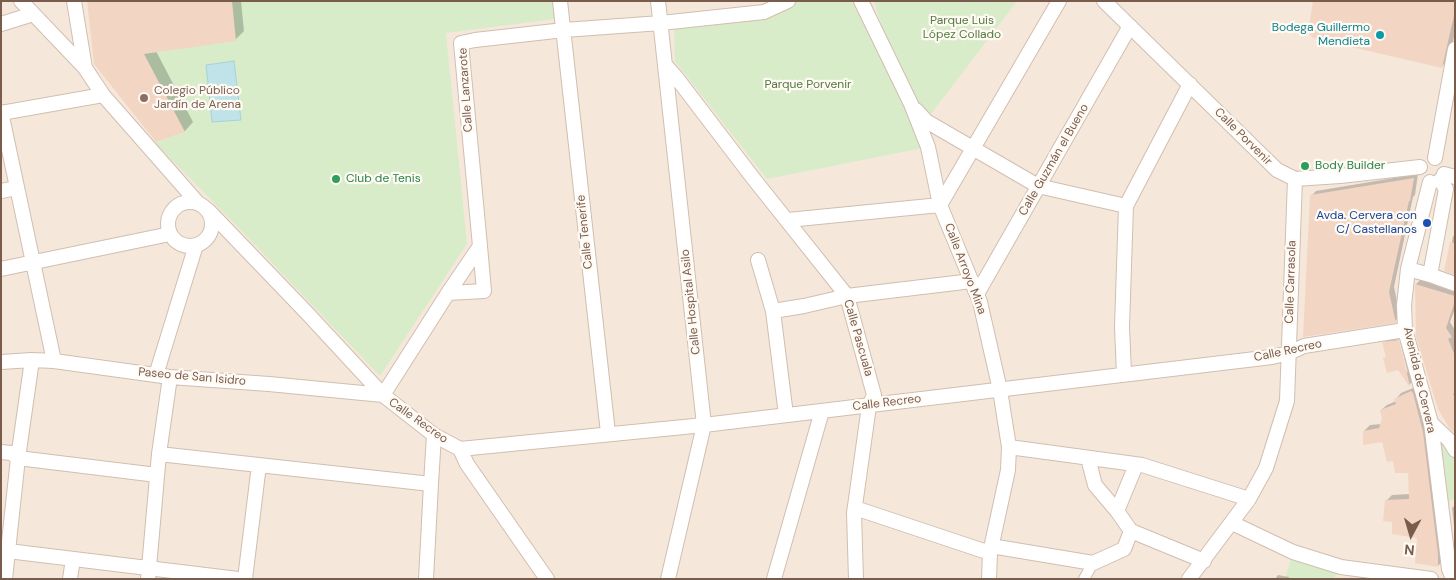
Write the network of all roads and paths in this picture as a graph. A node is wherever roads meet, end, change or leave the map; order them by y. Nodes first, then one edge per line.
1 (21, 1) edge
2 (74, 1) edge
3 (560, 1) edge
4 (658, 1) edge
5 (788, 1) edge
6 (861, 1) edge
7 (1059, 1) edge
8 (1104, 1) edge
9 (33, 14) junction
10 (661, 23) junction
11 (1, 24) edge
12 (1130, 26) junction
13 (564, 30) junction
14 (1455, 49) edge
15 (666, 66) junction
16 (85, 68) junction
17 (1190, 84) junction
18 (103, 95) junction
19 (911, 104) junction
20 (2, 113) edge
21 (974, 148) junction
22 (1435, 158) junction
23 (1420, 167) junction
24 (1446, 177) edge
25 (1295, 179) junction
26 (1038, 186) junction
27 (17, 188) junction
28 (1, 191) edge
29 (940, 205) junction
30 (203, 206) junction
31 (1126, 206) junction
32 (788, 220) junction
33 (170, 234) junction
34 (196, 245) junction
35 (480, 246) junction
36 (758, 260) dead end
37 (32, 263) junction
38 (1, 269) edge
39 (1408, 269) junction
40 (1430, 275) junction
41 (1455, 284) edge
42 (974, 287) junction
43 (448, 293) junction
44 (847, 296) junction
45 (773, 311) junction
46 (1405, 330) junction
47 (1289, 352) junction
48 (32, 360) junction
49 (1, 362) edge
50 (54, 362) junction
51 (1124, 374) junction
52 (156, 375) junction
53 (170, 376) junction
54 (1000, 390) junction
55 (383, 395) junction
56 (868, 406) junction
57 (822, 411) junction
58 (786, 415) junction
59 (1431, 423) junction
60 (704, 425) junction
61 (608, 434) junction
62 (434, 435) junction
63 (1009, 447) junction
64 (460, 449) junction
65 (1455, 450) edge
66 (1, 452) edge
67 (159, 454) junction
68 (18, 458) junction
69 (1088, 458) junction
70 (259, 465) junction
71 (1136, 465) junction
72 (157, 475) junction
73 (430, 484) junction
74 (1249, 499) junction
75 (855, 508) junction
76 (1117, 511) junction
77 (6, 522) edge
78 (1232, 523) junction
79 (1130, 531) junction
80 (991, 549) junction
81 (8, 551) junction
82 (72, 559) junction
83 (1204, 561) junction
84 (1093, 563) junction
85 (149, 573) edge
86 (1339, 573) edge
87 (6, 579) edge
88 (70, 579) edge
89 (238, 579) edge
90 (244, 579) edge
91 (426, 579) edge
92 (547, 579) edge
93 (668, 579) edge
94 (774, 579) edge
95 (856, 579) edge
96 (989, 579) edge
97 (1084, 579) edge
98 (1189, 579) edge
99 (1431, 579) edge
100 (1454, 579) edge

1 - 9 street
2 - 16 street
3 - 13 street, Calle Tenerife
4 - 10 street, Calle Hospital Asilo
5 - 10 street, Calle Lanzarote
6 - 19 street, Calle Arroyo Mina
7 - 21 street
8 - 12 street, Calle Porvenir
9 - 11 street
9 - 16 street
10 - 13 street, Calle Lanzarote
10 - 15 street, Calle Hospital Asilo
12 - 17 street, Calle Porvenir
12 - 26 street, Calle Guzmán el Bueno
13 - 35 street, Calle Lanzarote
13 - 61 street, Calle Tenerife
14 - 22 street
15 - 32 street, Calle Pascuala
15 - 60 street, Calle Hospital Asilo
16 - 18 street, Calle Recreo
17 - 25 street, Calle Porvenir
17 - 31 street
18 - 20 street
18 - 30 street, Calle Recreo
19 - 21 street
19 - 29 street, Calle Arroyo Mina
20 - 27 street
21 - 26 street
21 - 29 street
22 - 23 street
22 - 24 street
23 - 24 street
23 - 25 street
24 - 39 street, Avenida de Cervera
24 - 40 street
25 - 47 street, Calle Carrasola
26 - 31 street
26 - 42 street, Calle Guzmán el Bueno
27 - 28 street
27 - 37 street
29 - 32 street
29 - 42 street, Calle Arroyo Mina
30 - 33 street
30 - 34 street
30 - 55 street, Calle Recreo
31 - 51 street
32 - 44 street, Calle Pascuala
33 - 34 street
33 - 37 street
34 - 52 street
35 - 43 street
35 - 43 street, Calle Lanzarote
36 - 45 street
37 - 38 street
37 - 50 street
39 - 40 street
39 - 46 street, Avenida de Cervera
40 - 41 street
42 - 44 street
42 - 54 street, Calle Arroyo Mina
43 - 55 street
44 - 45 street
44 - 56 street, Calle Pascuala
45 - 58 street
46 - 47 street, Calle Recreo
46 - 59 street, Avenida de Cervera
47 - 51 street, Calle Recreo
47 - 74 street, Calle Carrasola
48 - 49 street, Paseo de San Isidro
48 - 50 street, Paseo de San Isidro
48 - 68 street
50 - 52 street, Paseo de San Isidro
51 - 54 street, Calle Recreo
52 - 53 street, Paseo de San Isidro
53 - 55 street, Paseo de San Isidro
53 - 67 street
54 - 56 street, Calle Recreo
54 - 63 street, Calle Arroyo Mina
55 - 62 street, Calle Recreo
56 - 57 street, Calle Recreo
56 - 75 street, Calle Pascuala
57 - 58 street, Calle Recreo
57 - 94 street
58 - 60 street, Calle Recreo
59 - 65 street
59 - 100 street, Avenida de Cervera
60 - 61 street, Calle Recreo
60 - 93 street, Calle Hospital Asilo
61 - 64 street, Calle Recreo
62 - 64 street, Calle Recreo
62 - 73 street
63 - 69 street
63 - 80 street, Calle Arroyo Mina
64 - 92 street
66 - 68 street
67 - 70 street
67 - 72 street
68 - 72 street
68 - 77 street
69 - 71 street
69 - 76 street
70 - 73 street
70 - 90 street
71 - 74 street
71 - 76 street
72 - 85 street
73 - 91 street
74 - 78 street, Calle Carrasola
75 - 80 street
75 - 95 street, Calle Pascuala
76 - 79 street
77 - 81 street
78 - 83 street, Calle Carrasola
78 - 86 street
79 - 83 street
79 - 84 street
80 - 84 street
80 - 96 street, Calle Arroyo Mina
81 - 82 street
81 - 87 street
82 - 85 street
82 - 88 street
83 - 98 street, Calle Carrasola
84 - 97 street
85 - 89 street
86 - 99 street

